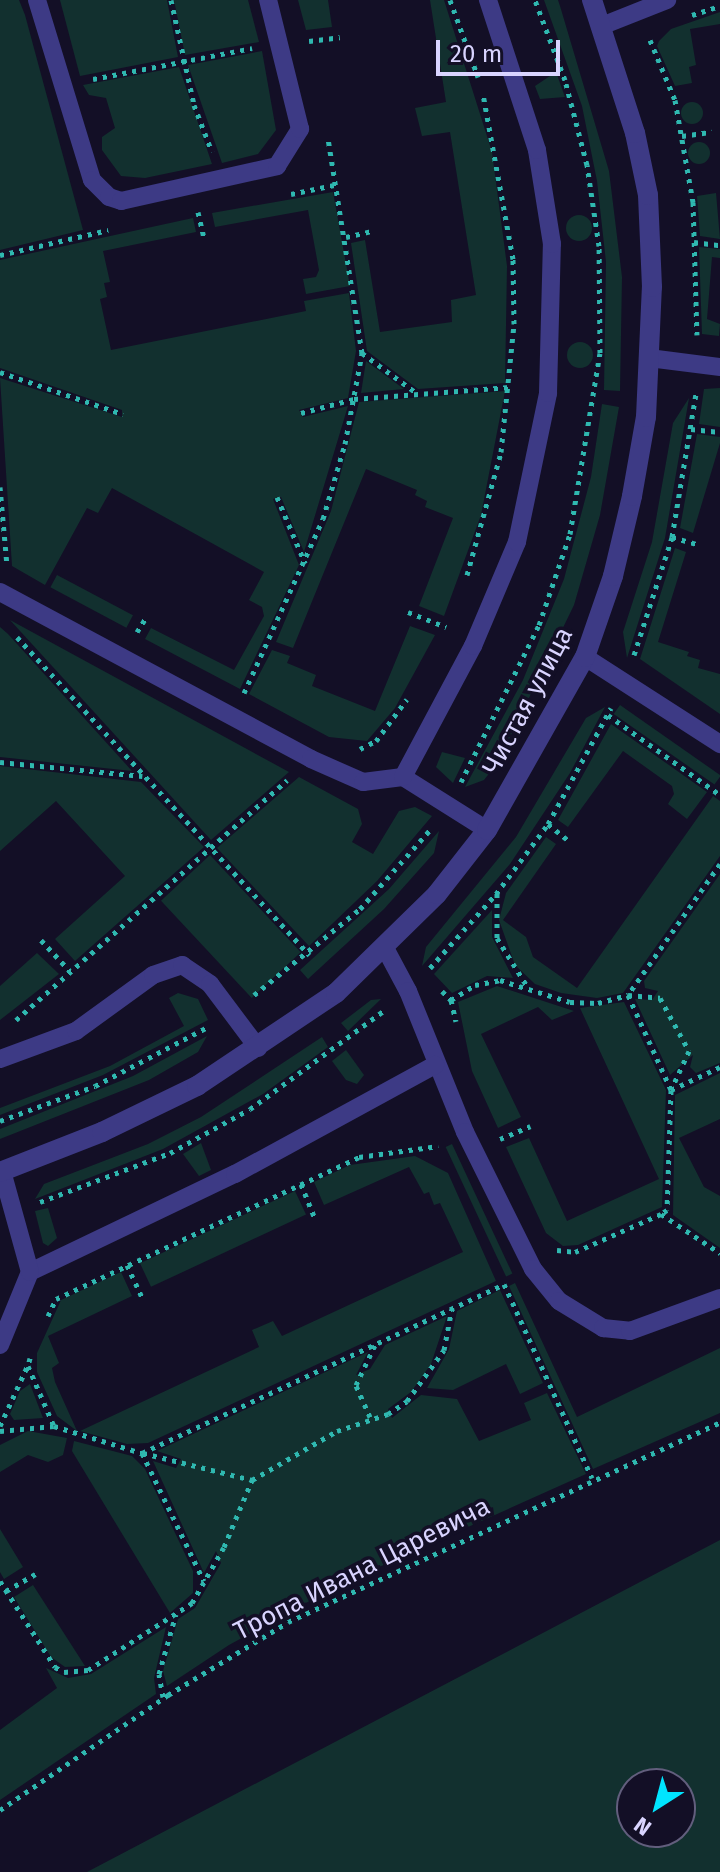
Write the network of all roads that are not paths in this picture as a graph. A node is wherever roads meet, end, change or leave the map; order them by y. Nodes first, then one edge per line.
1 (37, 0) edge
2 (268, 0) edge
3 (488, 0) edge
4 (592, 0) edge
5 (667, 0) edge
6 (604, 25) junction
7 (649, 358) junction
8 (720, 367) edge
9 (0, 592) edge
10 (585, 657) junction
11 (720, 744) edge
12 (403, 777) junction
13 (487, 830) junction
14 (385, 948) junction
15 (258, 1048) junction
16 (0, 1059) edge
17 (435, 1065) junction
18 (1, 1172) edge
19 (30, 1272) junction
20 (720, 1298) edge
21 (0, 1345) edge

1 - 2 lane
3 - 12 lane
4 - 6 street, Чистая улица
5 - 6 lane
6 - 7 street, Чистая улица
7 - 8 lane
7 - 10 street, Чистая улица
9 - 12 lane
10 - 11 lane
10 - 13 street, Чистая улица
12 - 13 lane
13 - 14 street, Чистая улица
14 - 15 street, Чистая улица
14 - 17 lane
15 - 16 lane
15 - 18 street, Чистая улица
17 - 19 lane
17 - 20 lane
18 - 19 lane
19 - 21 lane

